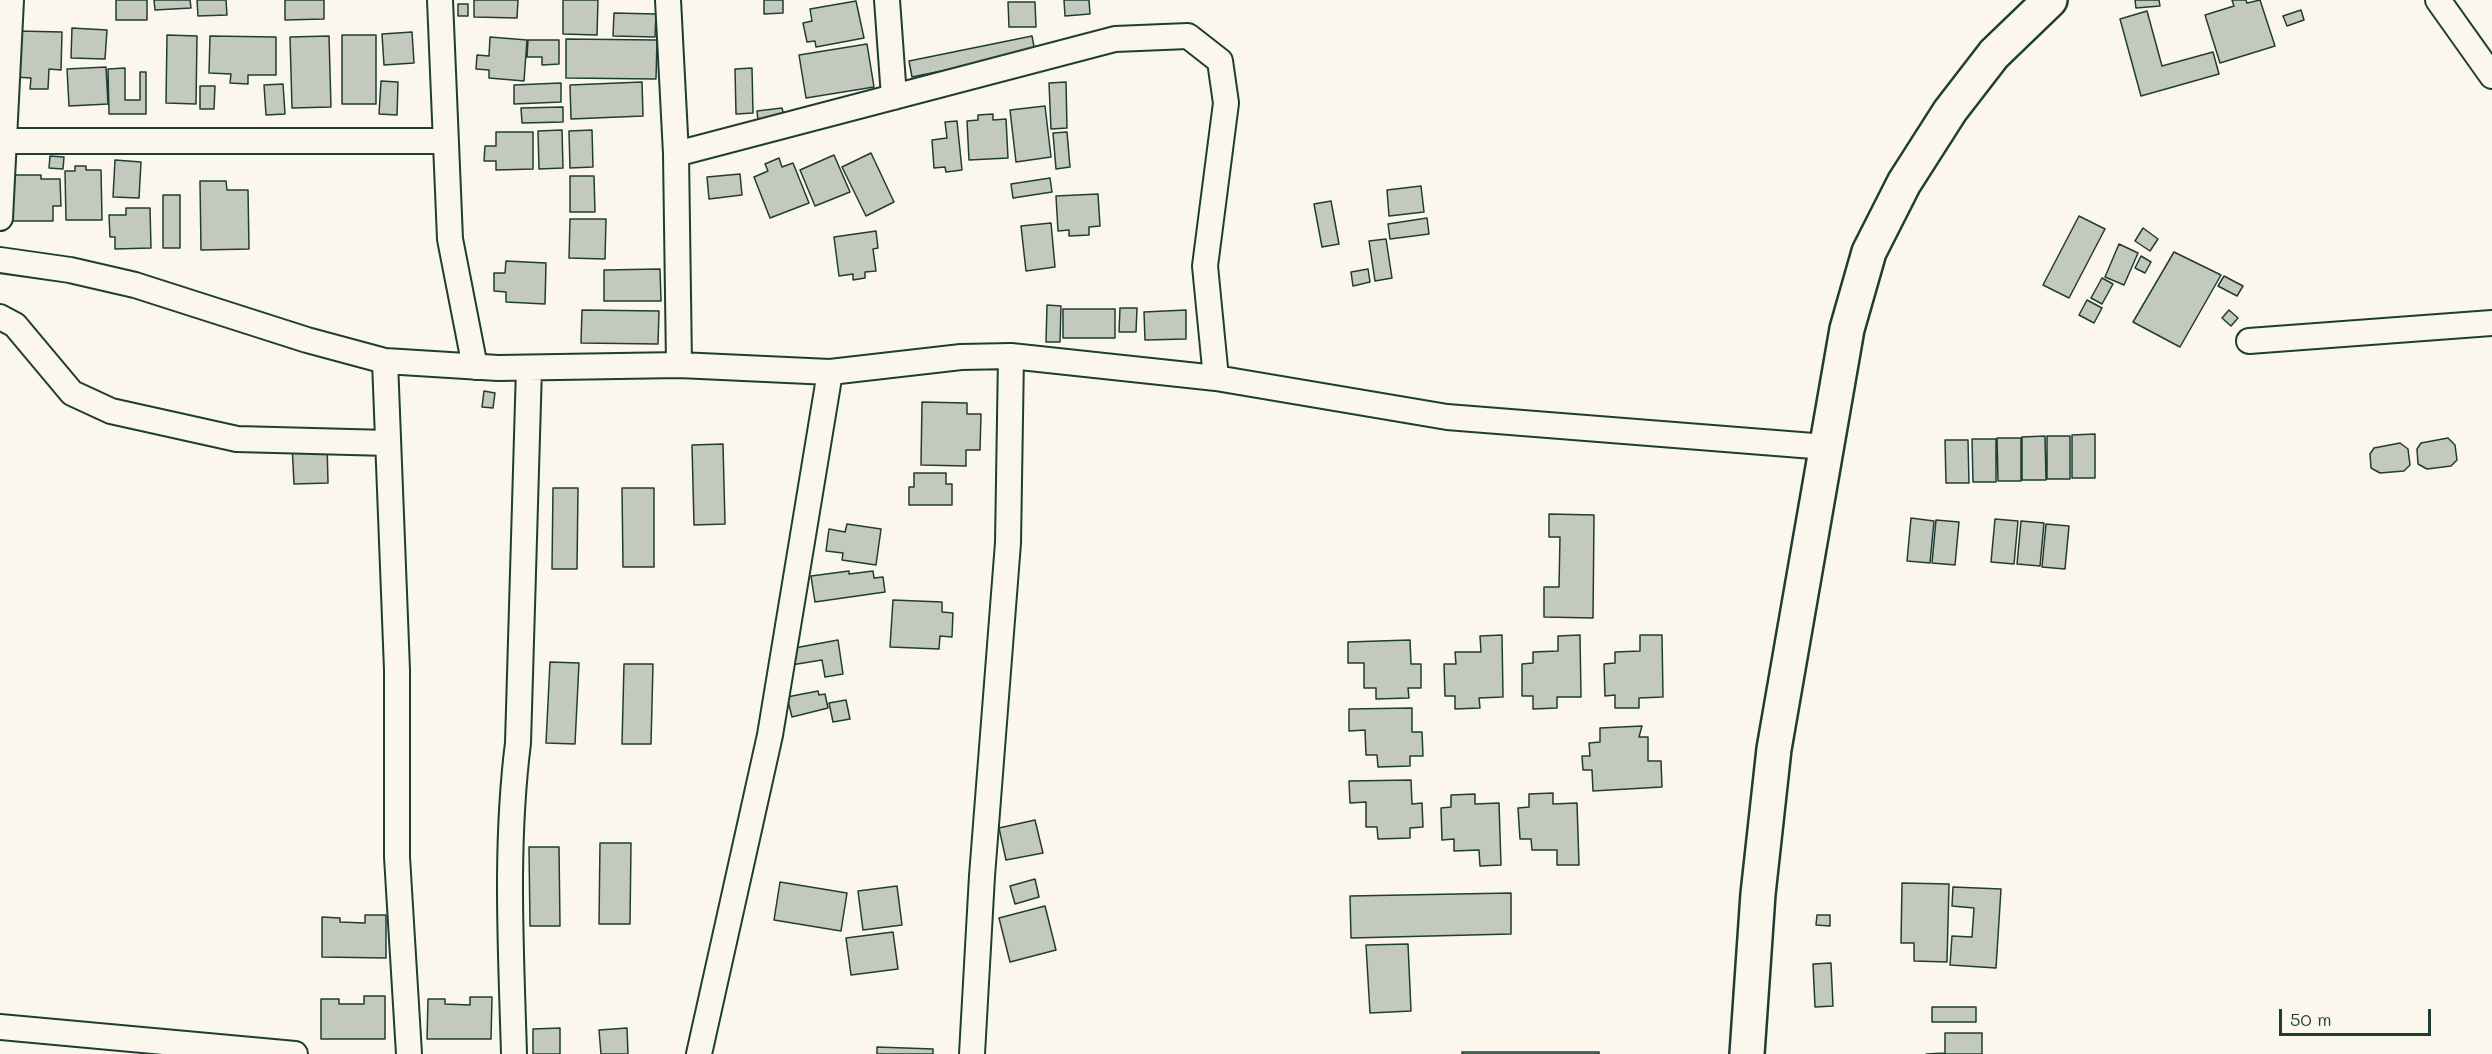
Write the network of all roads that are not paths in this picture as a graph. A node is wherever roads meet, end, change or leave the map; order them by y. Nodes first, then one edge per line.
1 (12, 0) edge
2 (440, 0) edge
3 (668, 0) edge
4 (887, 0) edge
5 (2050, 0) edge
6 (2438, 0) edge
7 (2492, 76) edge
8 (894, 97) junction
9 (6, 141) junction
10 (446, 141) junction
11 (676, 154) junction
12 (0, 218) edge
13 (0, 260) edge
14 (0, 317) edge
15 (2492, 323) edge
16 (2249, 341) dead end
17 (1011, 356) junction
18 (385, 361) junction
19 (679, 365) junction
20 (476, 367) junction
21 (529, 368) junction
22 (830, 372) junction
23 (1216, 378) junction
24 (388, 443) junction
25 (1826, 447) junction
26 (0, 1027) edge
27 (295, 1054) edge
28 (409, 1054) edge
29 (514, 1054) edge
30 (699, 1054) edge
31 (972, 1054) edge
32 (1747, 1054) edge

1 - 9 street
2 - 10 street
3 - 11 street
4 - 8 street
5 - 25 street
6 - 7 street
8 - 11 street
8 - 23 street
9 - 10 street
9 - 12 street
10 - 20 street
11 - 19 street
13 - 18 street
14 - 24 street
15 - 16 street
17 - 22 street
17 - 23 street
17 - 31 street
18 - 20 street
18 - 24 street
19 - 21 street
19 - 22 street
20 - 21 street
21 - 29 street
22 - 30 street
23 - 25 street
24 - 28 street
25 - 32 street
26 - 27 street

